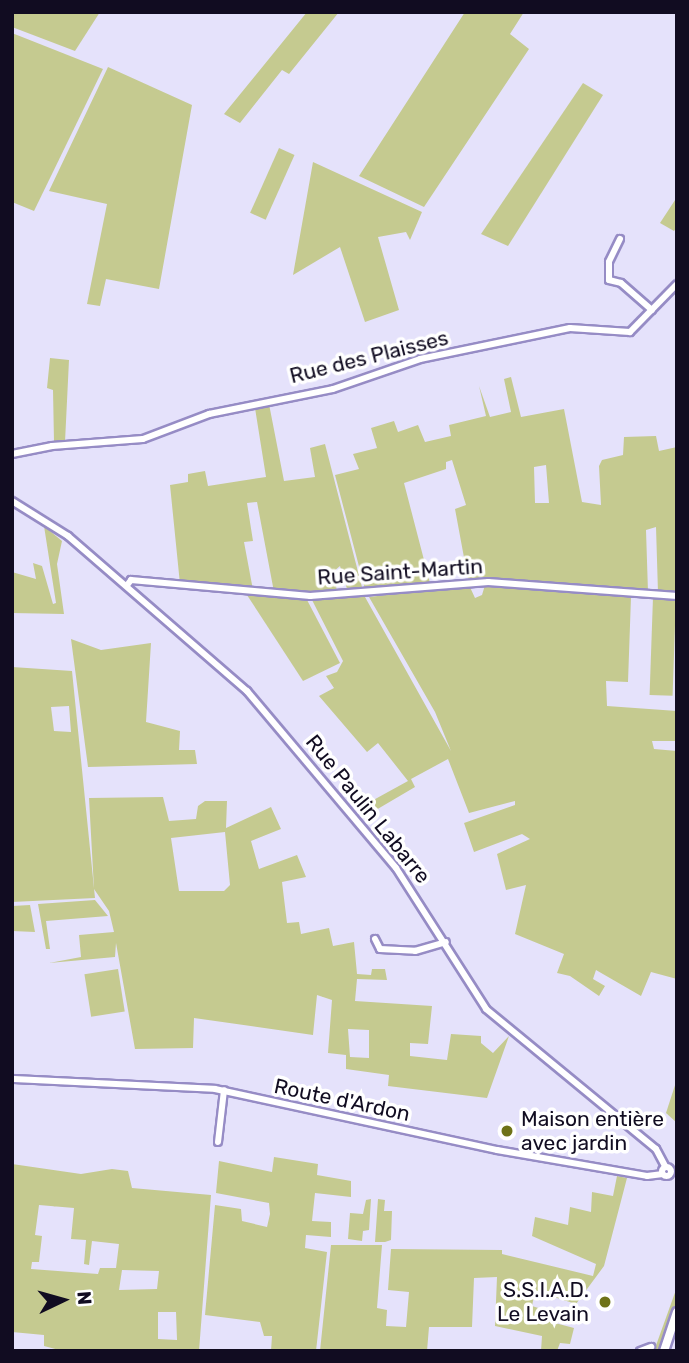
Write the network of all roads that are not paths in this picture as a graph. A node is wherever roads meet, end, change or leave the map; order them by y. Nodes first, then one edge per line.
1 (620, 239) dead end
2 (677, 284) edge
3 (652, 310) junction
4 (12, 454) edge
5 (12, 501) edge
6 (128, 584) junction
7 (677, 596) edge
8 (375, 939) dead end
9 (446, 942) junction
10 (12, 1079) edge
11 (224, 1090) junction
12 (218, 1142) dead end
13 (669, 1172) edge
14 (677, 1312) edge
15 (651, 1347) dead end
16 (640, 1351) edge
17 (664, 1351) edge

1 - 3 street
2 - 3 street, Rue des Plaisses
3 - 4 street, Rue des Plaisses
5 - 6 street, Rue Paulin Labarre
6 - 7 street, Rue Saint-Martin
6 - 9 street, Rue Paulin Labarre
8 - 9 street
9 - 13 street, Rue Paulin Labarre
10 - 11 street, Route d'Ardon
11 - 12 street
11 - 13 street, Route d'Ardon
14 - 17 main road
15 - 16 street

